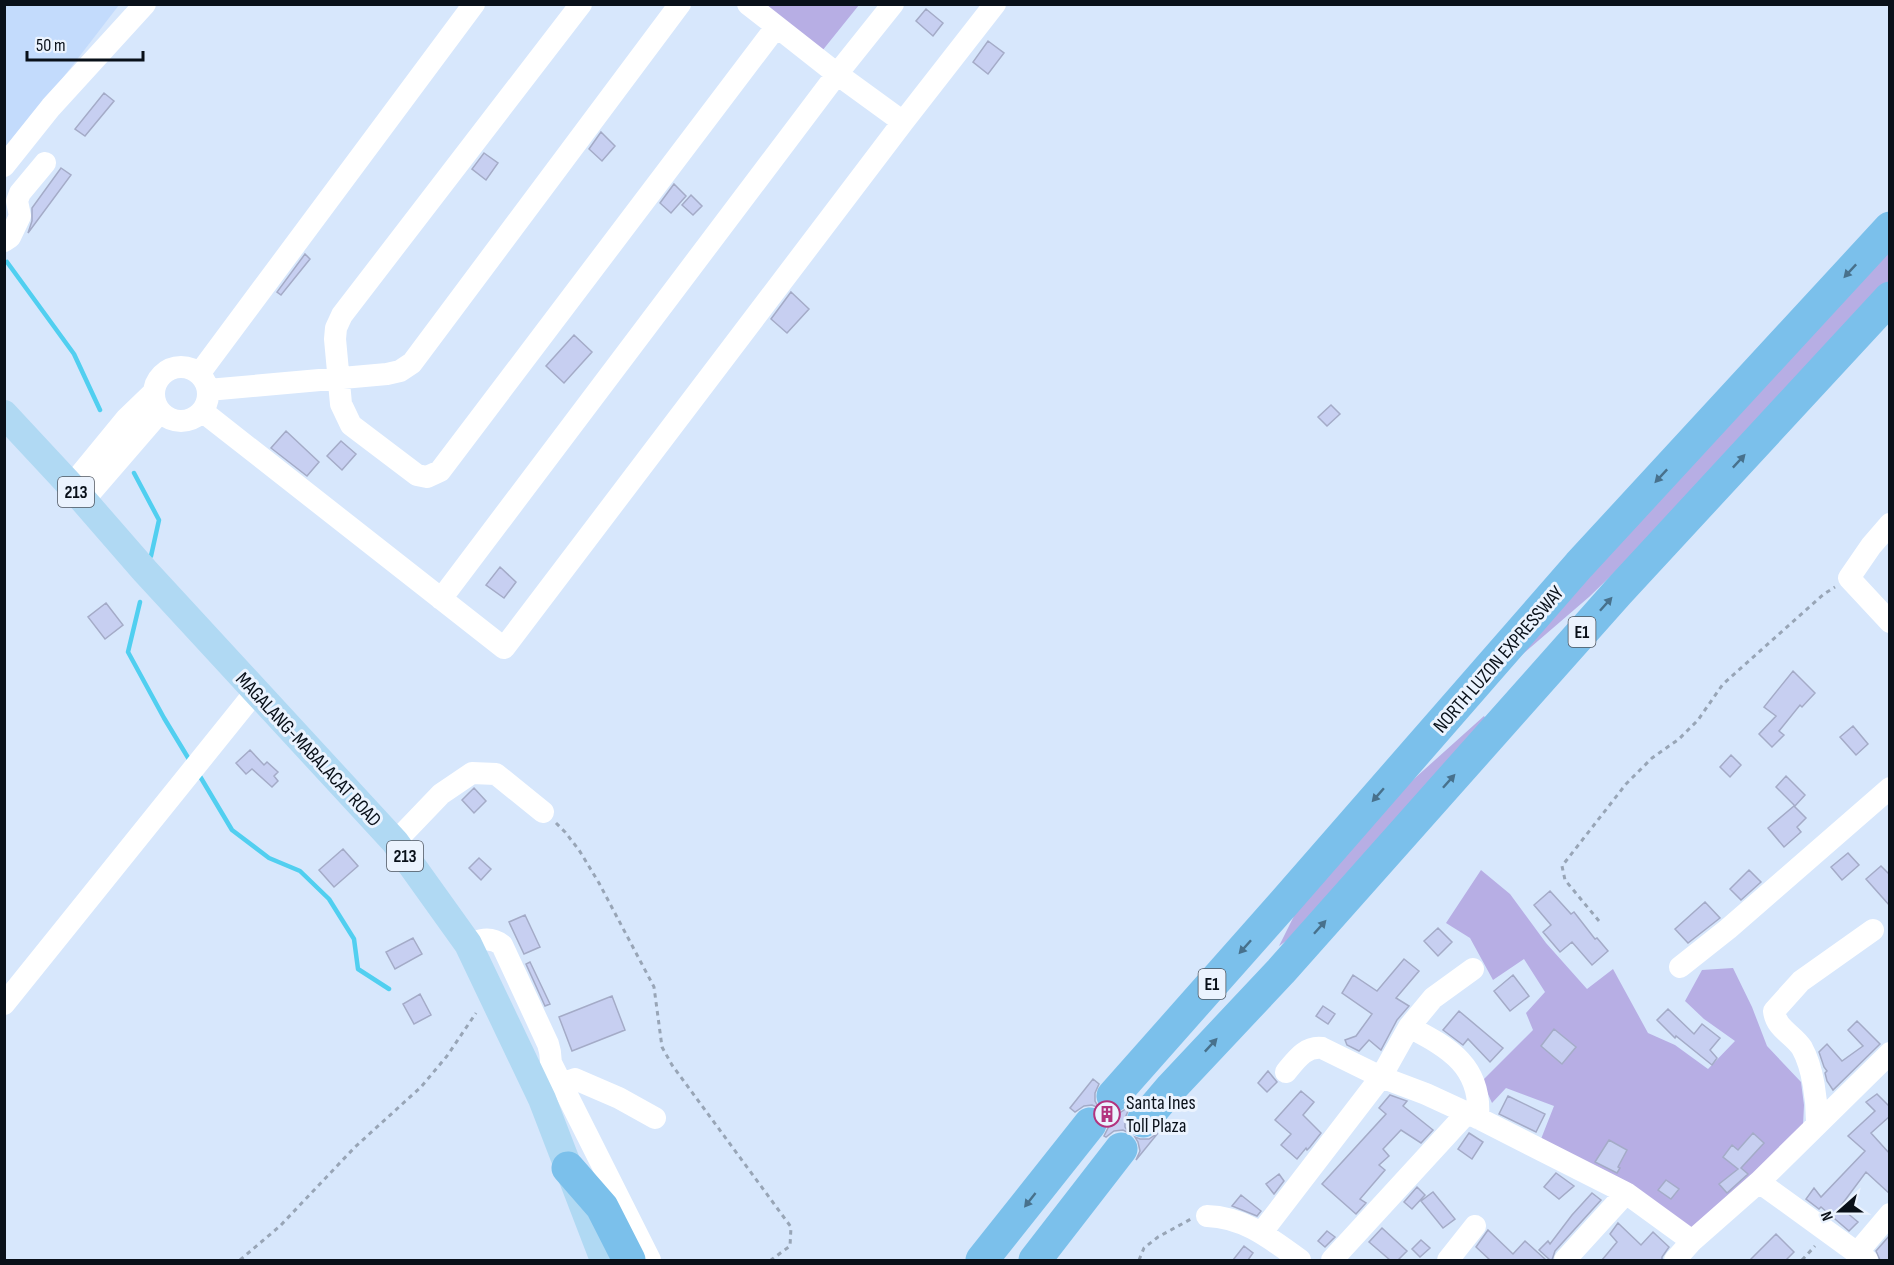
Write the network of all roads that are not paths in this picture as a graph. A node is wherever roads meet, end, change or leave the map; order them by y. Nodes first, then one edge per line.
1 (146, 4) edge
2 (474, 4) edge
3 (581, 4) edge
4 (680, 4) edge
5 (748, 4) edge
6 (893, 4) edge
7 (995, 4) edge
8 (777, 27) junction
9 (837, 74) junction
10 (903, 122) junction
11 (45, 163) dead end
12 (4, 166) edge
13 (1890, 228) edge
14 (4, 241) edge
15 (1890, 298) edge
16 (340, 379) junction
17 (203, 392) junction
18 (157, 402) junction
19 (4, 414) edge
20 (84, 486) junction
21 (1890, 524) edge
22 (441, 599) junction
23 (1890, 622) edge
24 (256, 691) junction
25 (1890, 788) edge
26 (543, 812) road end
27 (395, 842) junction
28 (1873, 930) dead end
29 (468, 944) junction
30 (1680, 967) dead end
31 (1473, 969) dead end
32 (4, 1004) edge
33 (1409, 1028) junction
34 (1890, 1053) edge
35 (1286, 1072) dead end
36 (1381, 1077) junction
37 (551, 1082) junction
38 (1113, 1096) dead end
39 (1472, 1116) junction
40 (655, 1118) dead end
41 (1143, 1121) dead end
42 (1817, 1122) junction
43 (1090, 1124) dead end
44 (1120, 1149) dead end
45 (568, 1168) junction
46 (1759, 1182) junction
47 (1626, 1194) junction
48 (1890, 1214) edge
49 (1207, 1216) road end
50 (1475, 1226) dead end
51 (1262, 1232) junction
52 (1692, 1241) junction
53 (1862, 1257) edge
54 (604, 1260) edge
55 (628, 1260) edge
56 (650, 1260) edge
57 (982, 1260) edge
58 (1035, 1260) edge
59 (1300, 1260) edge
60 (1332, 1260) edge
61 (1448, 1260) edge
62 (1565, 1260) edge
63 (1675, 1260) edge

1 - 12 street
2 - 17 street
3 - 16 street
4 - 16 street
5 - 8 street
6 - 9 street
7 - 10 street
8 - 9 street
8 - 16 street
9 - 10 street
9 - 22 street
10 - 22 street
11 - 14 street
13 -> 38 highway, NORTH LUZON EXPRESSWAY / E1
41 -> 15 highway, E1
16 - 17 street
17 - 18 street
17 - 18 street
17 - 22 street
18 - 20 street
19 - 20 main road, MAGALANG-MABALACAT ROAD / 213
20 - 24 main road, MAGALANG-MABALACAT ROAD / 213
21 - 23 street
24 - 27 main road, MAGALANG-MABALACAT ROAD / 213
24 - 32 street
25 - 30 street
26 - 27 street
27 - 29 main road, MAGALANG-MABALACAT ROAD / 213
28 - 42 street
29 - 37 main road, MAGALANG-MABALACAT ROAD / 213
29 - 37 street
31 - 33 street
33 - 36 street
33 - 39 street
34 - 42 street
35 - 36 street
36 - 39 street
36 - 51 street
37 - 40 street
37 - 45 main road, MAGALANG-MABALACAT ROAD / 213
37 - 56 street
39 - 47 street
39 - 60 street
42 - 46 street
43 -> 57 highway
44 - 58 highway
45 - 54 main road, MAGALANG-MABALACAT ROAD / 213
45 - 55 highway
46 - 52 street
46 - 53 street
47 - 52 street
47 - 62 street
48 - 53 street
49 - 51 street
50 - 61 street
51 - 59 street
52 - 63 street

